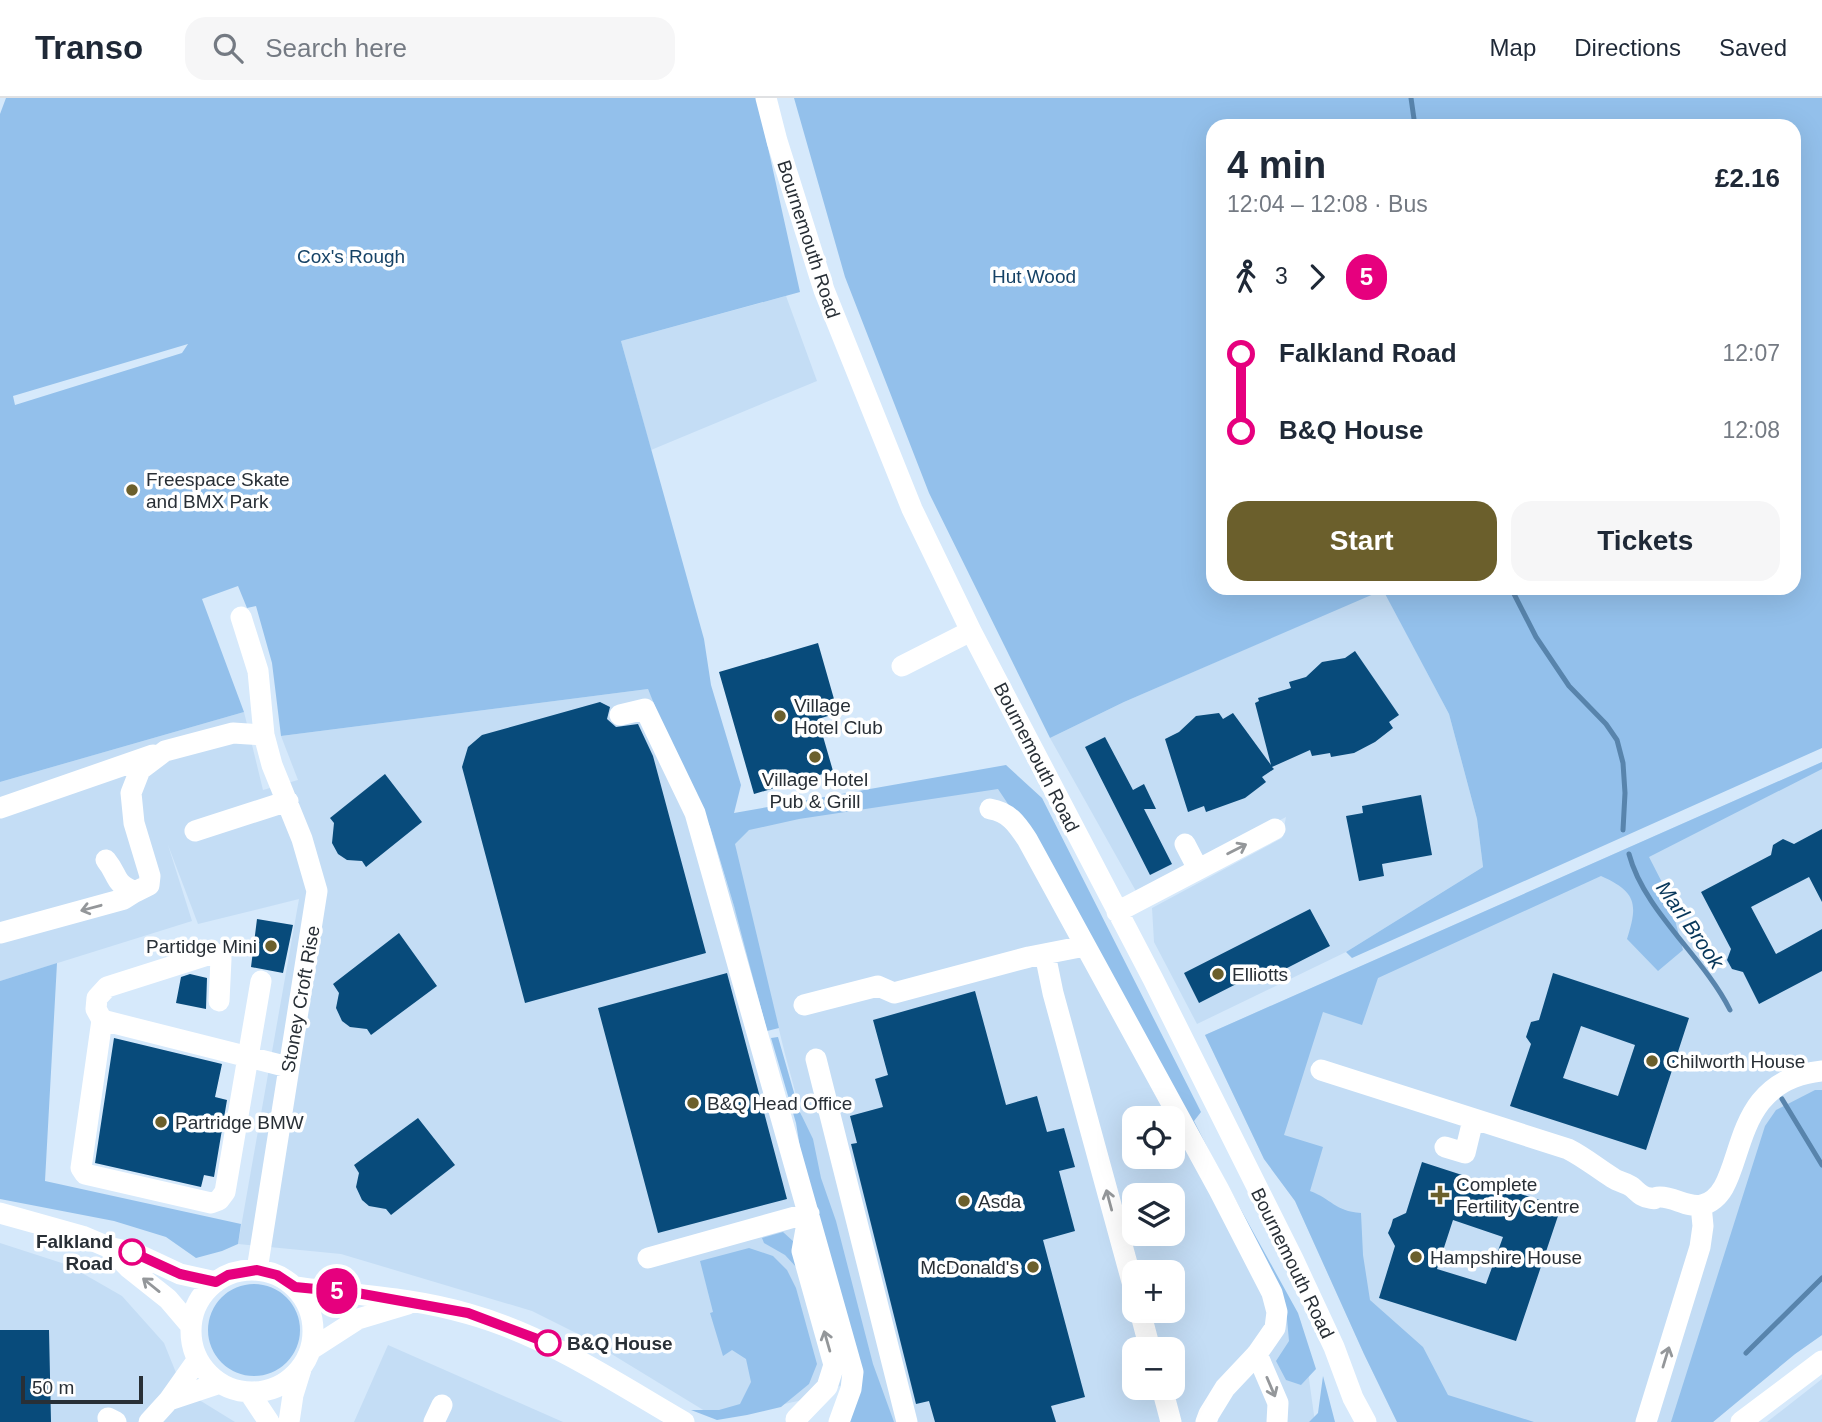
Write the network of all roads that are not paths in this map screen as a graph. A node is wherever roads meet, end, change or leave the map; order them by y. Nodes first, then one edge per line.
1 (766, 98) edge
2 (241, 617) dead end
3 (971, 631) junction
4 (902, 666) dead end
5 (620, 715) dead end
6 (264, 735) junction
7 (165, 751) junction
8 (288, 801) junction
9 (0, 808) edge
10 (990, 809) dead end
11 (1275, 830) dead end
12 (195, 831) dead end
13 (1185, 844) dead end
14 (106, 860) dead end
15 (1198, 869) junction
16 (135, 892) junction
17 (1117, 912) junction
18 (0, 933) edge
19 (1086, 946) junction
20 (1045, 954) junction
21 (261, 981) dead end
22 (219, 1001) dead end
23 (804, 1005) dead end
24 (102, 1020) junction
25 (249, 1058) junction
26 (816, 1059) dead end
27 (288, 1067) junction
28 (1321, 1070) dead end
29 (1822, 1071) edge
30 (1473, 1120) junction
31 (1445, 1147) dead end
32 (1701, 1205) junction
33 (0, 1213) edge
34 (809, 1213) junction
35 (108, 1247) junction
36 (648, 1258) dead end
37 (1126, 1260) edge
38 (257, 1270) junction
39 (216, 1282) junction
40 (295, 1287) junction
41 (413, 1302) junction
42 (191, 1326) junction
43 (1257, 1354) junction
44 (307, 1357) junction
45 (198, 1359) junction
46 (1818, 1372) edge
47 (220, 1383) junction
48 (249, 1392) junction
49 (1353, 1398) junction
50 (169, 1400) junction
51 (1165, 1400) edge
52 (1746, 1418) edge
53 (799, 1421) edge
54 (149, 1422) edge
55 (269, 1422) edge
56 (289, 1422) edge
57 (684, 1422) edge
58 (839, 1422) edge
59 (907, 1422) edge
60 (1171, 1422) edge
61 (1206, 1422) edge
62 (1277, 1422) edge
63 (1353, 1422) edge
64 (1366, 1422) edge
65 (1646, 1422) edge

1 - 3 street, Bournemouth Road
2 - 6 street, Stoney Croft Rise
3 - 4 street
3 - 17 street, Bournemouth Road
5 - 34 street
6 - 7 street
6 - 8 street, Stoney Croft Rise
7 - 9 street
7 - 16 street
8 - 12 street
8 - 27 street, Stoney Croft Rise
10 - 19 street
15 -> 11 street
13 - 15 street
14 - 16 street
15 - 17 street
16 -> 18 street
17 - 49 street, Bournemouth Road
19 - 20 street
19 - 43 street
20 - 23 street
37 -> 20 street
21 - 25 street
22 - 24 street
24 - 25 street
24 - 25 street
25 - 27 street
26 - 59 street
27 - 38 street, Stoney Croft Rise
28 - 30 street
29 - 32 street
30 - 31 street
30 - 32 street
65 -> 32 street
33 - 35 street
34 - 36 street
53 -> 34 street
34 - 58 street
35 - 39 street
42 -> 35 street
38 - 39 street
38 - 40 street
39 - 42 street
40 - 41 street
40 - 44 street
41 - 44 street
41 - 57 street
42 - 45 street
43 - 61 street
43 -> 62 street
44 - 48 street
44 - 56 street
45 - 47 street
45 - 50 street
46 - 52 street
47 - 48 street
47 - 50 street
48 - 55 street
49 - 63 street, Bournemouth Road
49 - 64 street, Bournemouth Road
50 - 54 street
51 - 60 street

